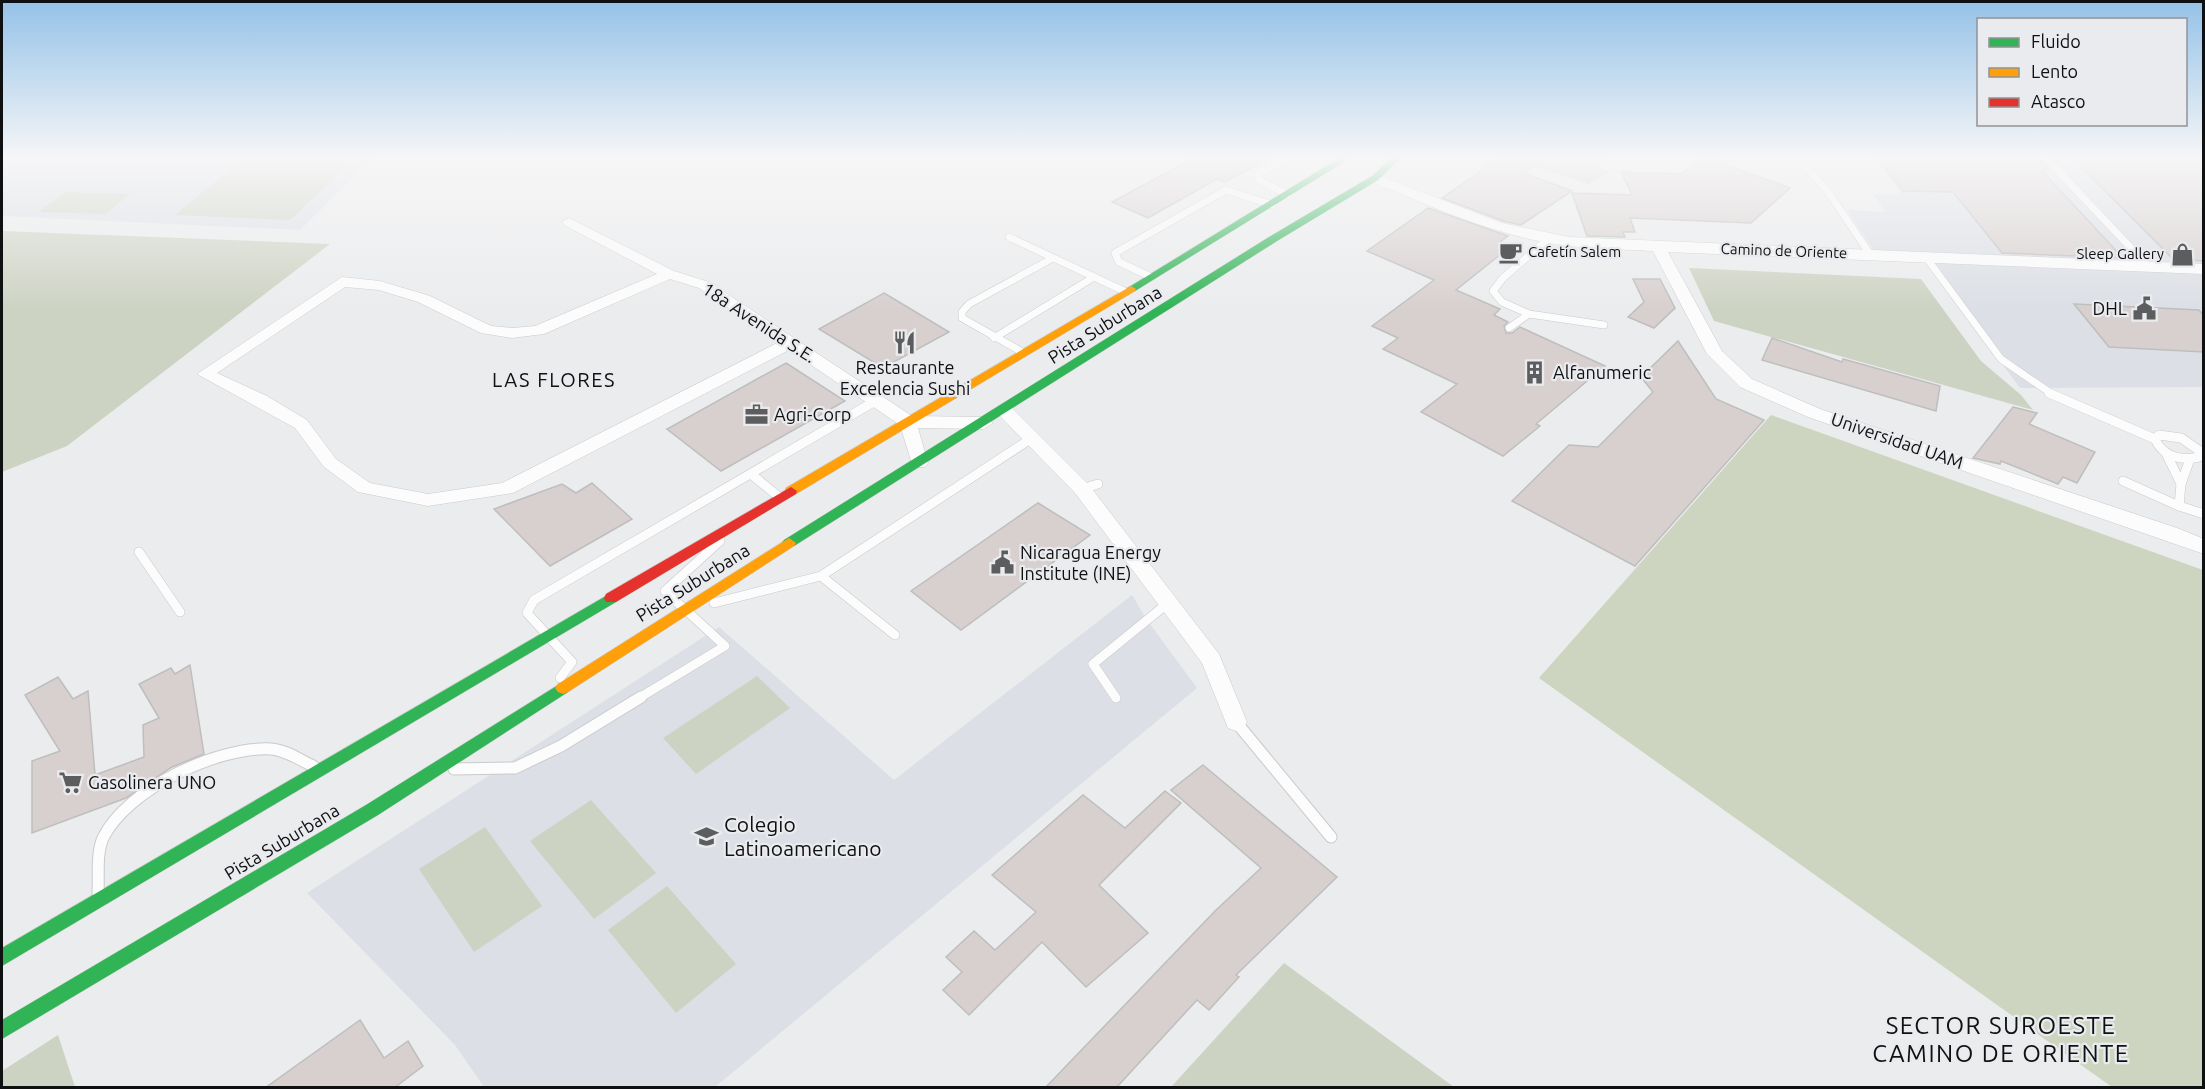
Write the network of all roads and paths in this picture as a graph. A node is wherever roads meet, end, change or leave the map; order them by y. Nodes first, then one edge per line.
1 (1195, 208) edge
2 (1267, 208) edge
3 (1320, 208) edge
4 (1453, 208) edge
5 (1839, 208) edge
6 (2093, 208) edge
7 (569, 222) dead end
8 (1009, 237) dead end
9 (1549, 238) junction
10 (1658, 248) junction
11 (1870, 254) junction
12 (1925, 256) junction
13 (1053, 258) junction
14 (2148, 266) junction
15 (2204, 268) edge
16 (669, 274) junction
17 (1094, 277) junction
18 (1150, 277) junction
19 (1126, 292) junction
20 (1529, 314) junction
21 (1604, 326) dead end
22 (1509, 328) dead end
23 (994, 338) junction
24 (790, 343) junction
25 (1024, 353) junction
26 (877, 400) junction
27 (1004, 410) junction
28 (908, 422) junction
29 (984, 423) junction
30 (1032, 438) junction
31 (2155, 439) junction
32 (2194, 444) junction
33 (2204, 444) edge
34 (2166, 453) junction
35 (2190, 459) junction
36 (919, 463) junction
37 (751, 474) junction
38 (2123, 481) dead end
39 (2181, 484) junction
40 (779, 497) junction
41 (2179, 506) junction
42 (2204, 514) edge
43 (730, 526) junction
44 (2170, 533) junction
45 (2204, 542) edge
46 (2204, 547) edge
47 (139, 552) dead end
48 (821, 576) junction
49 (1168, 603) junction
50 (685, 610) junction
51 (180, 612) dead end
52 (895, 635) dead end
53 (547, 636) junction
54 (1116, 698) dead end
55 (1236, 722) joint
56 (321, 769) junction
57 (434, 770) junction
58 (372, 810) junction
59 (1331, 837) dead end
60 (97, 902) junction
61 (2, 958) edge
62 (2, 1030) edge

1 - 18 lane
2 - 18 main road, Pista Suburbana
3 - 27 main road, Pista Suburbana
4 - 9 street, Camino de Oriente
5 - 11 lane
6 - 14 lane
7 - 16 street, 18a Avenida S.E.
8 - 13 lane
9 - 10 street, Camino de Oriente
9 - 20 lane
10 - 11 street, Camino de Oriente
10 - 44 street, Universidad UAM
11 - 12 street, Camino de Oriente
12 - 14 street, Camino de Oriente
12 - 31 lane
13 - 17 lane
13 - 23 lane
14 - 15 street, Camino de Oriente
16 - 24 street, 18a Avenida S.E.
16 - 24 street
17 - 19 lane
17 - 23 lane
18 - 19 main road, Pista Suburbana
19 - 25 main road, Pista Suburbana
20 - 21 lane
20 - 22 lane
23 - 25 lane
24 - 26 street, 18a Avenida S.E.
25 - 28 main road, Pista Suburbana
26 - 28 street, 18a Avenida S.E.
26 - 37 lane
27 - 29 main road, Pista Suburbana
27 - 30 street
28 - 29 street
28 - 36 street
28 - 40 main road, Pista Suburbana
29 - 36 main road, Pista Suburbana
30 - 48 lane
30 - 49 street
31 - 32 lane
31 - 34 lane
32 - 33 lane
32 - 35 lane
34 - 35 lane
34 - 39 lane
35 - 39 lane
36 - 50 main road, Pista Suburbana
37 - 40 lane
37 - 53 lane
38 - 41 lane
39 - 41 lane
40 - 43 main road, Pista Suburbana
41 - 42 lane
43 - 50 lane
43 - 53 main road, Pista Suburbana
44 - 45 street
44 - 46 street, Universidad UAM
47 - 51 lane
48 - 50 lane
48 - 52 lane
49 - 54 lane
49 - 55 street
50 - 57 main road, Pista Suburbana
50 - 57 lane
53 - 56 main road, Pista Suburbana
53 - 58 lane
55 - 59 lane
56 - 60 main road, Pista Suburbana
56 - 60 lane
57 - 58 main road, Pista Suburbana
58 - 62 main road, Pista Suburbana
60 - 61 main road, Pista Suburbana

